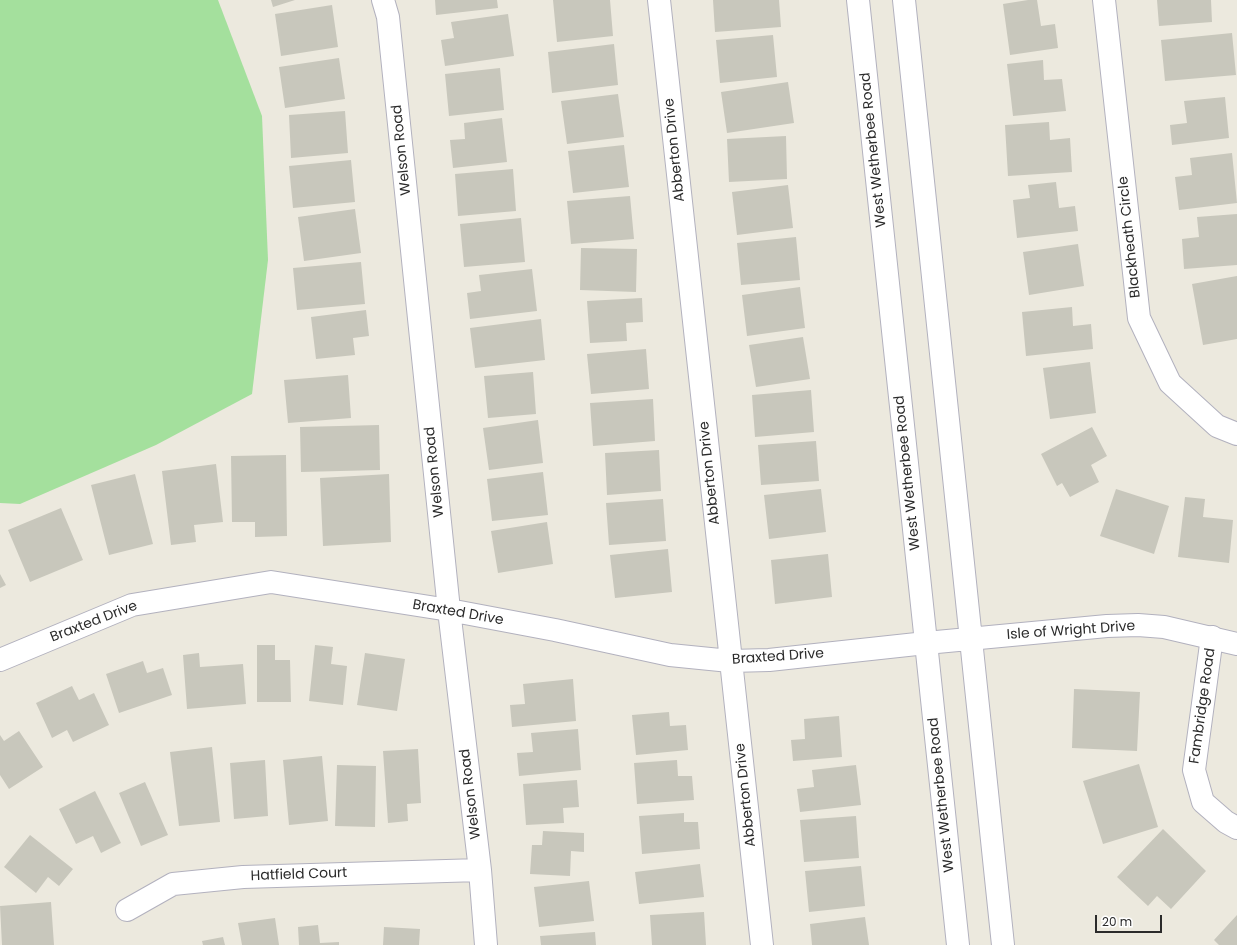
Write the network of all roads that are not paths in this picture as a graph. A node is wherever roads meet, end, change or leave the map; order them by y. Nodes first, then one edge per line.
1 (383, 0) edge
2 (659, 0) edge
3 (858, 0) edge
4 (904, 0) edge
5 (1104, 0) edge
6 (1237, 434) edge
7 (450, 610) junction
8 (1212, 637) junction
9 (971, 639) junction
10 (926, 643) junction
11 (1237, 644) edge
12 (0, 660) edge
13 (730, 661) junction
14 (1237, 828) edge
15 (480, 870) junction
16 (126, 910) dead end
17 (486, 945) edge
18 (762, 945) edge
19 (958, 945) edge
20 (1003, 945) edge

1 - 7 street, Welson Road
2 - 13 street, Abberton Drive
3 - 10 street, West Wetherbee Road
4 - 9 street
5 - 6 street, Blackheath Circle
7 - 12 street, Braxted Drive
7 - 13 street, Braxted Drive
7 - 15 street, Welson Road
8 - 9 street, Isle of Wright Drive
8 - 11 street, Isle of Wright Drive
8 - 14 street, Fambridge Road
9 - 10 street, Isle of Wright Drive
9 - 20 street
10 - 13 street, Braxted Drive
10 - 19 street, West Wetherbee Road
13 - 18 street, Abberton Drive
15 - 16 street, Hatfield Court
15 - 17 street, Welson Road

